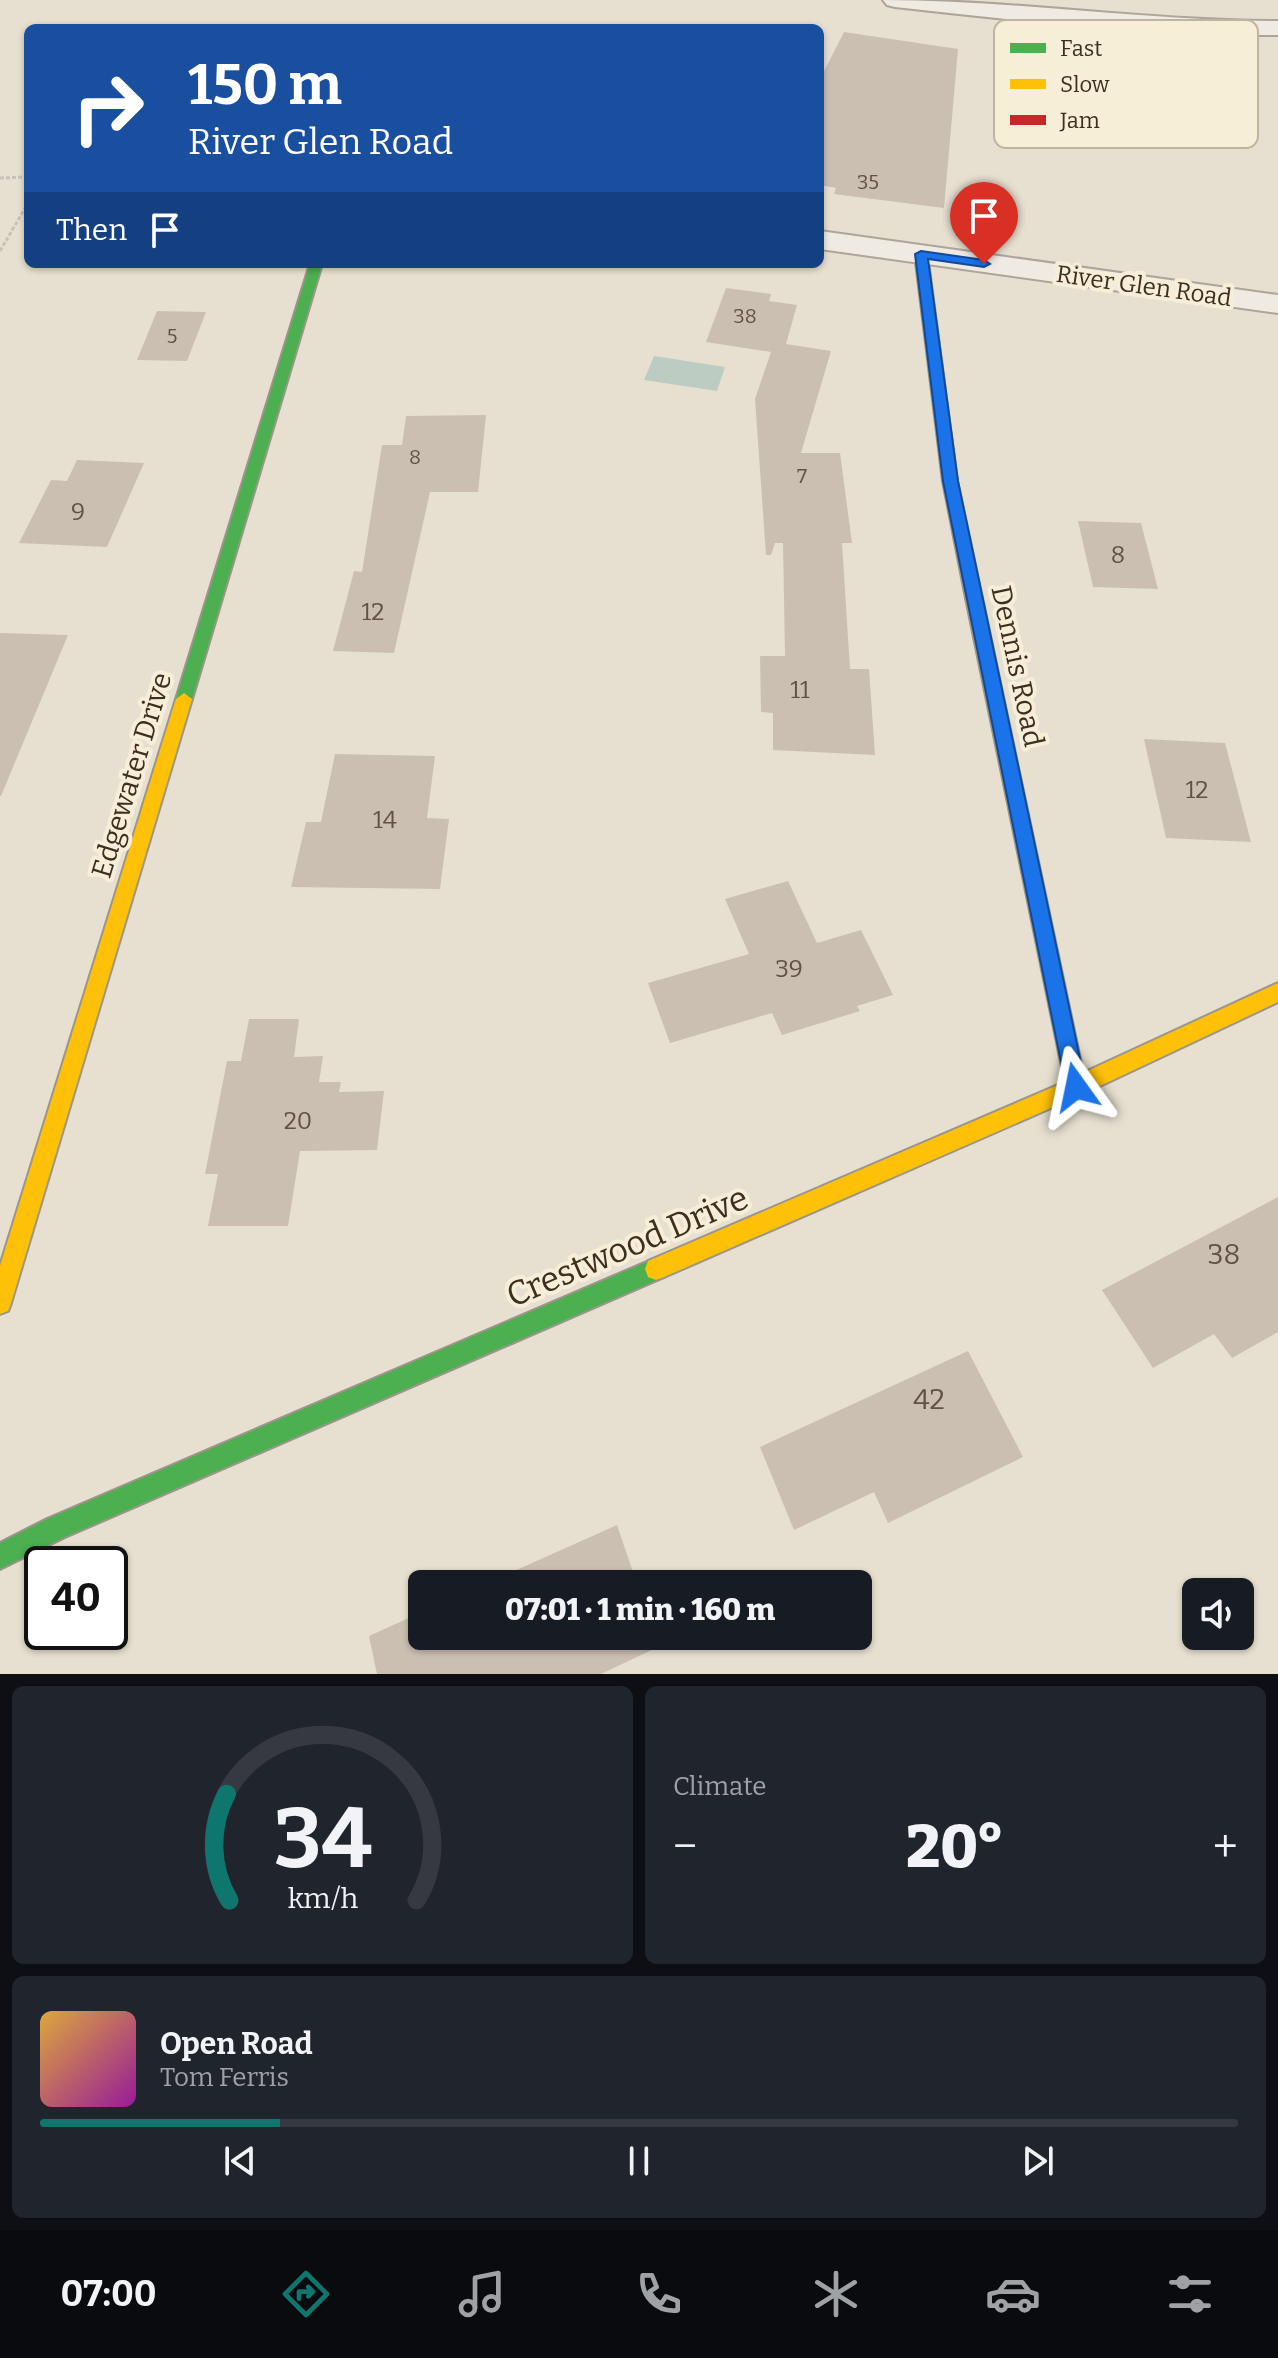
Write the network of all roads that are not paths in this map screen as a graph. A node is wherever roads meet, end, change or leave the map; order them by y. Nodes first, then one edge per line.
1 (895, 0) edge
2 (1083, 20) edge
3 (1258, 28) edge
4 (1278, 28) edge
5 (824, 241) edge
6 (921, 254) junction
7 (315, 268) edge
8 (1278, 304) edge
9 (1278, 992) edge
10 (1076, 1087) junction
11 (0, 1303) edge
12 (0, 1556) edge

1 - 2 street
3 - 4 street
5 - 6 street, River Glen Road
6 - 8 street, River Glen Road
6 - 10 street, Dennis Road
7 - 11 street, Edgewater Drive
9 - 10 street, Crestwood Drive
10 - 12 street, Crestwood Drive

